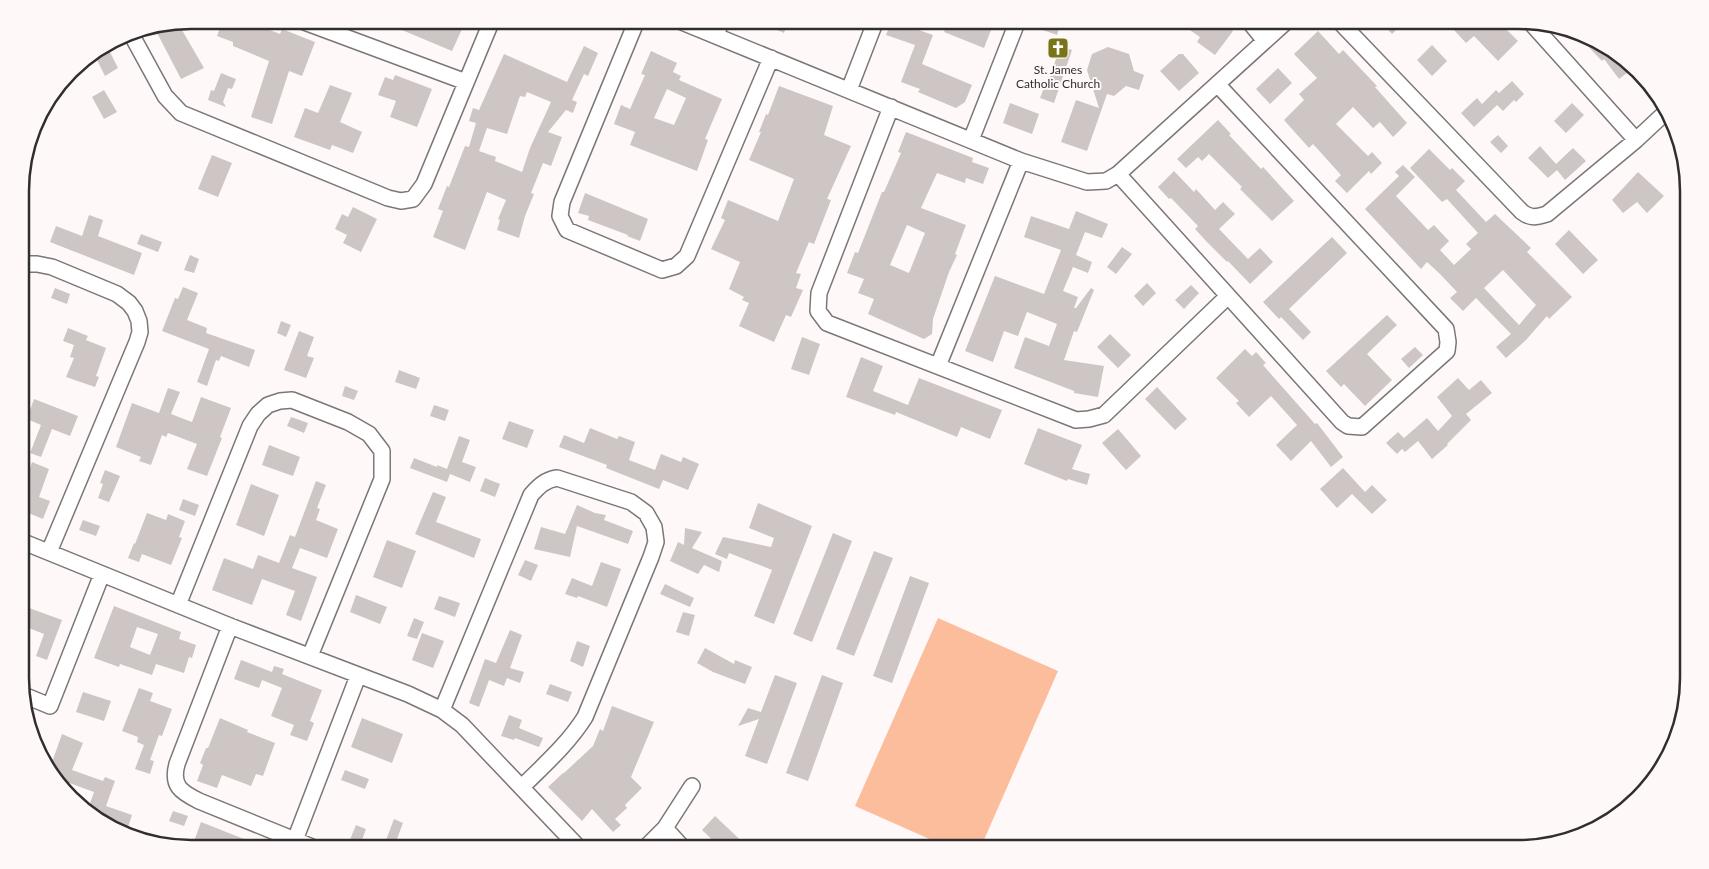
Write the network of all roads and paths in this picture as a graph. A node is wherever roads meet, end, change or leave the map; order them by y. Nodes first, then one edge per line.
1 (323, 29) edge
2 (488, 29) edge
3 (633, 29) edge
4 (700, 29) edge
5 (718, 29) edge
6 (873, 29) edge
7 (1014, 29) edge
8 (1255, 29) edge
9 (1278, 29) edge
10 (1347, 29) edge
11 (1537, 30) edge
12 (716, 35) junction
13 (134, 39) edge
14 (1265, 41) junction
15 (771, 58) junction
16 (466, 82) junction
17 (1218, 84) junction
18 (849, 90) junction
19 (891, 107) junction
20 (1662, 116) edge
21 (971, 140) junction
22 (1636, 140) junction
23 (1021, 161) junction
24 (1118, 174) junction
25 (29, 264) edge
26 (1228, 296) junction
27 (938, 366) junction
28 (29, 544) edge
29 (49, 552) junction
30 (102, 574) junction
31 (178, 605) junction
32 (230, 626) junction
33 (310, 656) junction
34 (358, 676) junction
35 (30, 697) edge
36 (442, 710) junction
37 (692, 786) dead end
38 (522, 788) junction
39 (665, 828) junction
40 (294, 840) joint
41 (571, 840) edge
42 (653, 840) edge
43 (676, 840) edge

1 - 16 street
2 - 16 street
3 - 15 street
4 - 12 street
5 - 12 street
6 - 18 street
7 - 21 street
8 - 14 street
9 - 14 street
10 - 22 street
11 - 22 street
12 - 15 street
13 - 16 street
14 - 17 street
15 - 18 street
17 - 24 street
17 - 26 street
18 - 19 street
19 - 21 street
19 - 27 street
20 - 22 street
21 - 23 street
23 - 24 street
23 - 27 street
24 - 26 street
25 - 29 street
26 - 27 street
28 - 29 street
29 - 30 street
30 - 31 street
30 - 35 street
31 - 32 street
31 - 33 street
32 - 33 street
32 - 40 street
33 - 34 street
34 - 36 street
34 - 40 street
36 - 38 street
36 - 38 street
37 - 39 street
38 - 41 street
39 - 42 street
39 - 43 street

